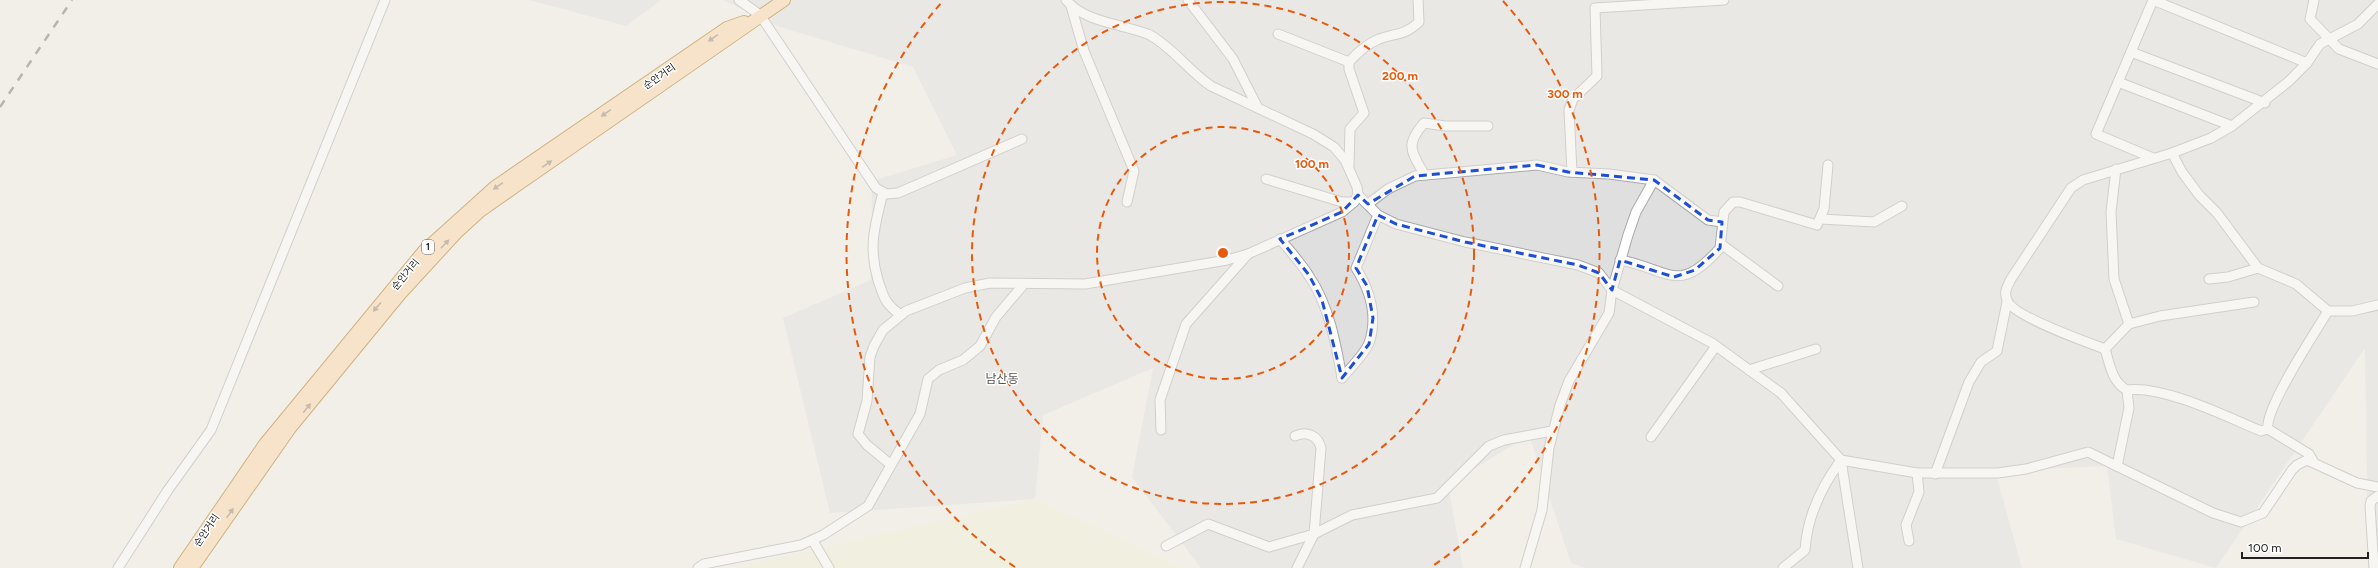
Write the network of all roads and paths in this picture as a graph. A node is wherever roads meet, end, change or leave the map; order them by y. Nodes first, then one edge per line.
1 (385, 0) edge
2 (739, 0) edge
3 (784, 0) edge
4 (1188, 0) edge
5 (1418, 0) edge
6 (1724, 0) edge
7 (2153, 0) edge
8 (2314, 0) edge
9 (1069, 3) edge
10 (1596, 4) edge
11 (2376, 9) edge
12 (760, 15) junction
13 (1278, 34) dead end
14 (2329, 38) junction
15 (2131, 52) junction
16 (1349, 62) junction
17 (2307, 63) junction
18 (2378, 64) edge
19 (2118, 82) junction
20 (2265, 103) junction
21 (1258, 108) junction
22 (1488, 126) dead end
23 (2232, 126) junction
24 (1022, 139) dead end
25 (2172, 153) junction
26 (2153, 158) junction
27 (1828, 165) dead end
28 (1349, 168) junction
29 (2116, 169) junction
30 (1572, 172) junction
31 (1424, 174) junction
32 (1266, 179) dead end
33 (1654, 180) junction
34 (883, 192) junction
35 (1356, 199) junction
36 (1127, 202) dead end
37 (1368, 204) junction
38 (1902, 206) dead end
39 (1378, 215) junction
40 (1821, 219) junction
41 (1722, 222) junction
42 (1280, 240) junction
43 (1721, 244) junction
44 (1248, 254) junction
45 (1620, 260) junction
46 (2258, 268) junction
47 (2209, 279) dead end
48 (1024, 284) junction
49 (1778, 286) dead end
50 (1612, 290) junction
51 (2008, 302) junction
52 (2254, 302) dead end
53 (2378, 305) edge
54 (2328, 311) junction
55 (901, 315) junction
56 (2129, 324) junction
57 (1716, 346) junction
58 (1816, 349) dead end
59 (2105, 349) junction
60 (1749, 370) junction
61 (2127, 390) junction
62 (2268, 429) junction
63 (1162, 430) dead end
64 (1552, 431) junction
65 (1295, 436) dead end
66 (1651, 437) dead end
67 (1841, 460) junction
68 (2313, 461) junction
69 (890, 464) junction
70 (2118, 466) junction
71 (1916, 473) junction
72 (1935, 474) junction
73 (2378, 487) edge
74 (2378, 496) edge
75 (1314, 534) junction
76 (2375, 538) edge
77 (1909, 540) dead end
78 (813, 541) junction
79 (1166, 546) dead end
80 (118, 568) edge
81 (180, 568) edge
82 (192, 568) edge
83 (698, 568) edge
84 (829, 568) edge
85 (1297, 568) edge
86 (1525, 568) edge
87 (1783, 568) edge
88 (1858, 568) edge
89 (2374, 568) edge

1 - 80 street
2 - 12 street
3 - 12 main road, 순안거리 / 1
4 - 21 street
5 - 16 street
6 - 10 street
7 - 15 street
7 - 17 street
8 - 14 street
9 - 21 street
9 - 36 street
10 - 30 street
11 - 14 street
12 - 34 street
12 -> 81 main road, 순안거리 / 1
82 -> 12 main road, 순안거리 / 1
13 - 16 street
14 - 17 street
14 - 18 street
15 - 19 street
15 - 20 street
16 - 28 street
17 - 20 street
19 - 23 street
19 - 26 street
20 - 23 street
21 - 28 street
22 - 31 street
23 - 25 street
24 - 34 street
25 - 26 street
25 - 46 street
26 - 29 street
27 - 40 street
28 - 35 street
29 - 51 street
29 - 56 street
30 - 31 street
30 - 33 street
31 - 37 street
32 - 35 street
33 - 41 street
33 - 45 street
34 - 55 street
35 - 37 street
35 - 42 street
37 - 39 street
38 - 40 street
39 - 42 street
39 - 50 street
40 - 41 street
41 - 43 street
42 - 44 street
43 - 45 street
43 - 49 street
44 - 48 street
44 - 63 street
45 - 50 street
46 - 47 street
46 - 54 street
48 - 55 street
48 - 69 street
50 - 57 street
50 - 64 street
51 - 59 street
51 - 72 street
52 - 56 street
53 - 54 street
54 - 62 street
55 - 69 street
56 - 59 street
57 - 60 street
57 - 66 street
58 - 60 street
59 - 61 street
60 - 67 street
61 - 62 street
61 - 70 street
62 - 68 street
64 - 75 street
64 - 86 street
65 - 75 street
67 - 71 street
67 - 87 street
67 - 88 street
68 - 70 street
68 - 73 street
69 - 78 street
70 - 72 street
71 - 72 street
71 - 77 street
74 - 76 street
75 - 79 street
75 - 85 street
76 - 89 street
78 - 83 street
78 - 84 street

